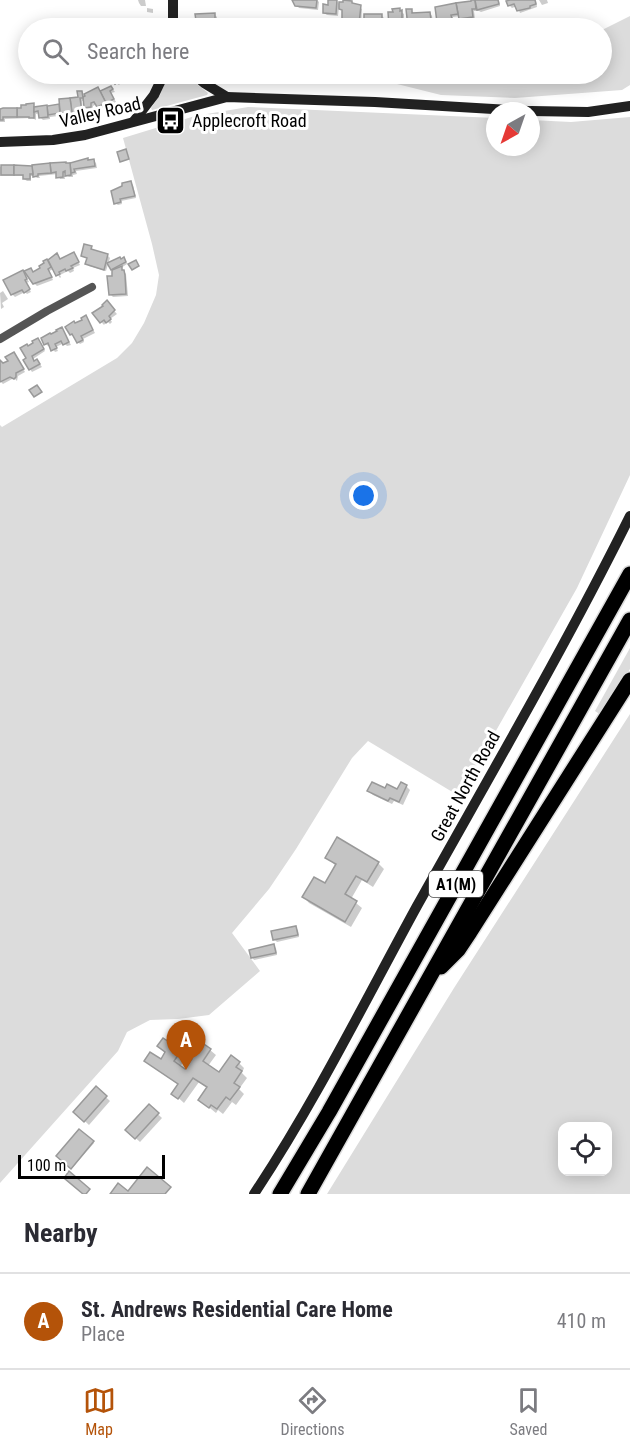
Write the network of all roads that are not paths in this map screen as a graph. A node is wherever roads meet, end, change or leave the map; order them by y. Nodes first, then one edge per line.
1 (173, 0) edge
2 (173, 18) edge
3 (159, 84) edge
4 (204, 84) edge
5 (227, 97) junction
6 (630, 106) edge
7 (486, 108) edge
8 (540, 111) edge
9 (134, 122) junction
10 (0, 142) edge
11 (92, 287) dead end
12 (0, 339) edge
13 (630, 516) edge
14 (630, 573) edge
15 (630, 620) edge
16 (630, 680) edge
17 (428, 979) junction
18 (254, 1194) edge
19 (280, 1194) edge
20 (308, 1194) edge

1 - 2 main road
3 - 9 main road
4 - 5 main road
5 - 7 main road, Valley Road
5 - 9 main road, Valley Road
6 - 8 main road, Valley Road
9 - 10 main road, Valley Road
11 - 12 street
13 - 18 main road, Great North Road
14 - 19 highway, A1(M)
15 - 17 highway, A1(M)
16 - 17 highway, A1(M)
17 - 20 highway, A1(M)

